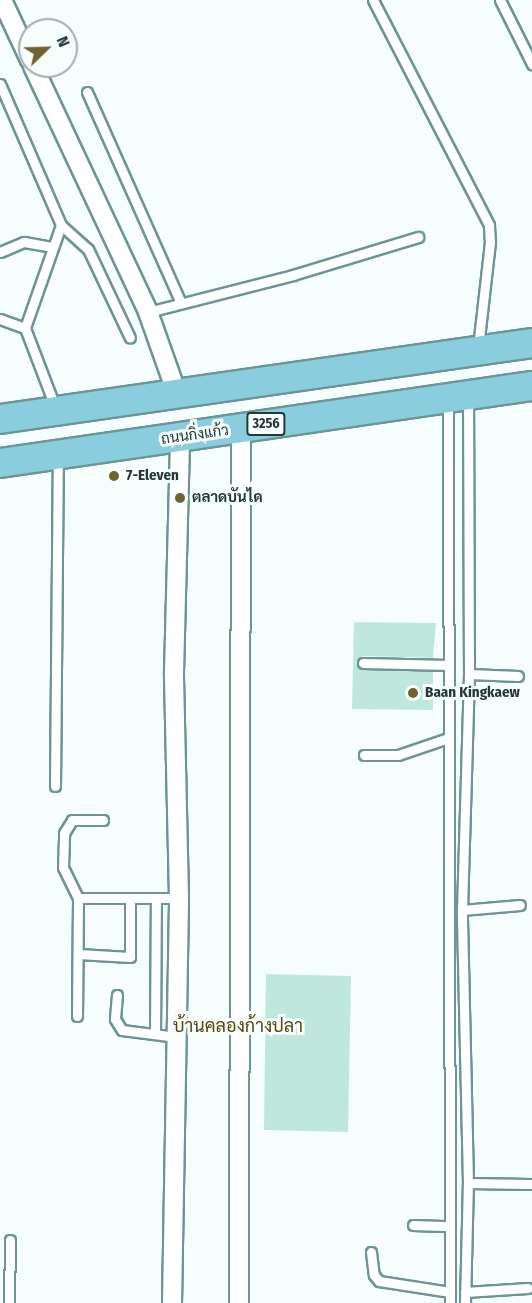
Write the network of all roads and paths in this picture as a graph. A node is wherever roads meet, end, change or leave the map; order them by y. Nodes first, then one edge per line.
1 (2, 0) edge
2 (374, 0) edge
3 (500, 0) edge
4 (18, 34) edge
5 (532, 64) edge
6 (39, 78) edge
7 (0, 84) edge
8 (87, 92) dead end
9 (61, 225) junction
10 (418, 237) dead end
11 (52, 247) junction
12 (0, 252) edge
13 (181, 303) junction
14 (148, 312) junction
15 (0, 319) edge
16 (26, 328) junction
17 (130, 338) dead end
18 (532, 343) edge
19 (477, 351) junction
20 (532, 386) edge
21 (177, 394) junction
22 (458, 397) junction
23 (57, 411) junction
24 (0, 419) edge
25 (241, 428) junction
26 (180, 437) junction
27 (58, 454) junction
28 (0, 463) edge
29 (363, 663) dead end
30 (449, 665) junction
31 (469, 674) junction
32 (518, 676) dead end
33 (448, 738) junction
34 (364, 755) dead end
35 (55, 786) dead end
36 (103, 820) dead end
37 (78, 898) junction
38 (130, 898) junction
39 (156, 898) junction
40 (179, 898) junction
41 (520, 905) dead end
42 (462, 910) junction
43 (78, 954) junction
44 (117, 995) dead end
45 (77, 1016) dead end
46 (155, 1034) junction
47 (177, 1036) junction
48 (468, 1183) junction
49 (530, 1184) dead end
50 (413, 1225) dead end
51 (450, 1226) junction
52 (10, 1240) dead end
53 (371, 1252) dead end
54 (528, 1288) dead end
55 (450, 1292) junction
56 (465, 1292) junction
57 (9, 1303) edge
58 (172, 1303) edge
59 (239, 1303) edge
60 (450, 1303) edge
61 (465, 1303) edge

1 - 4 street
2 - 19 lane
3 - 5 lane
6 - 14 street
7 - 9 lane
8 - 13 lane
9 - 11 lane
9 - 17 lane
10 - 13 lane
11 - 12 lane
11 - 16 lane
13 - 14 lane
14 - 21 street
15 - 16 lane
16 - 23 lane
18 - 19 main road
19 - 21 main road
20 - 22 main road, ถนนกิ่งแก้ว / 3256
21 - 23 main road
22 - 25 main road, ถนนกิ่งแก้ว / 3256
22 - 30 lane
22 - 31 lane
23 - 24 main road
25 - 26 main road, ถนนกิ่งแก้ว / 3256
25 - 59 street
26 - 27 main road, ถนนกิ่งแก้ว / 3256
26 - 40 street
27 - 28 main road, ถนนกิ่งแก้ว / 3256
27 - 35 lane
29 - 30 lane
30 - 33 lane
31 - 32 lane
31 - 42 lane
33 - 34 lane
33 - 51 lane
36 - 37 lane
37 - 38 lane
37 - 43 lane
38 - 39 lane
38 - 43 lane
39 - 40 lane
39 - 46 lane
40 - 47 street
41 - 42 lane
42 - 48 lane
43 - 45 lane
44 - 46 lane
46 - 47 lane
47 - 58 street
48 - 49 lane
48 - 56 lane
50 - 51 lane
51 - 55 lane
52 - 57 lane
53 - 55 lane
54 - 56 lane
55 - 60 lane
56 - 61 lane

